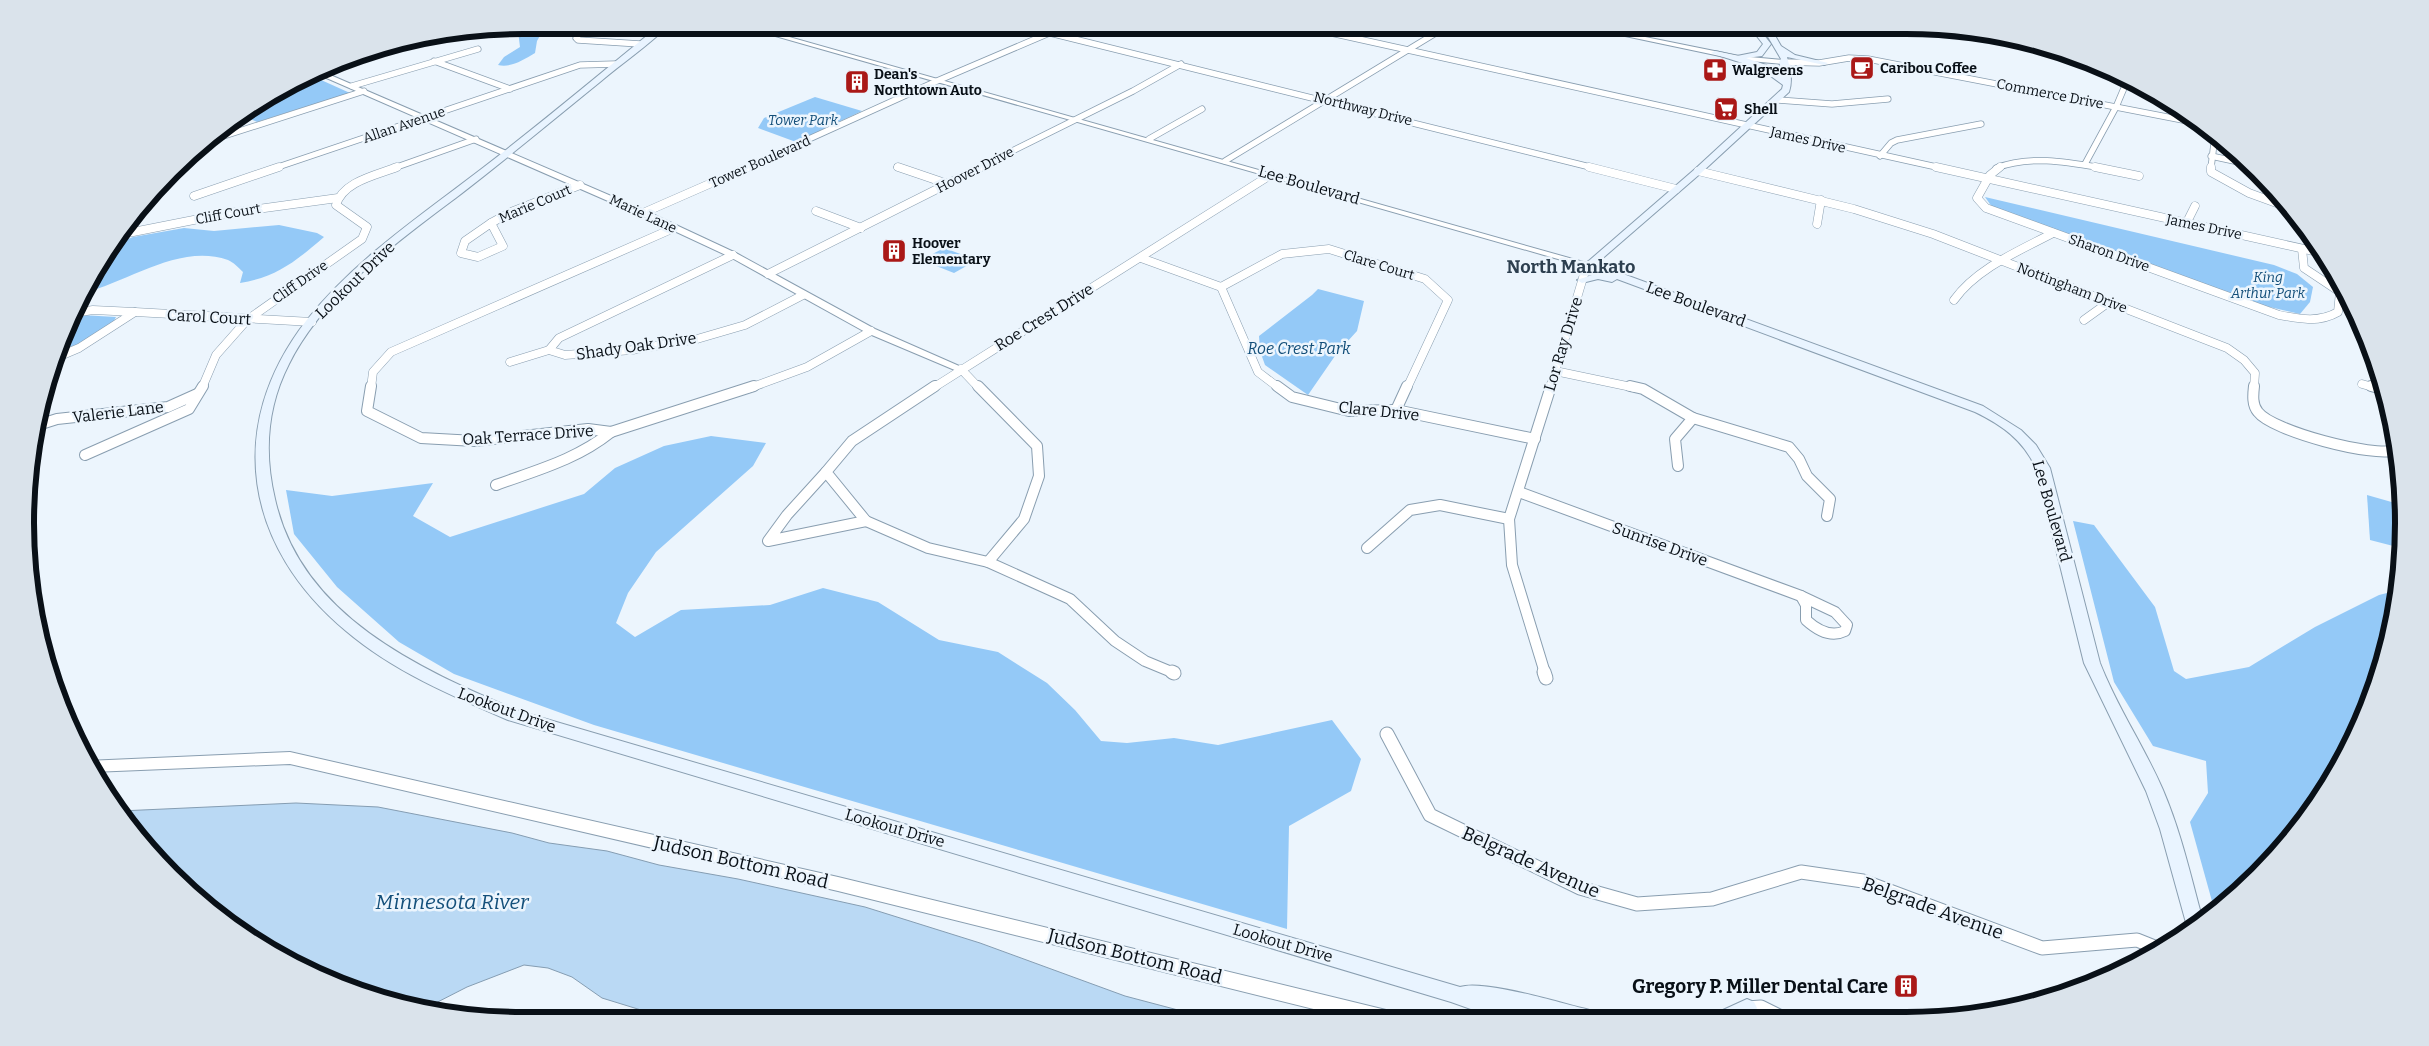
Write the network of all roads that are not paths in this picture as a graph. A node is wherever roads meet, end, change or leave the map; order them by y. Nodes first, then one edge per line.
1 (580, 34) edge
2 (653, 34) edge
3 (772, 34) edge
4 (1048, 34) edge
5 (1054, 34) edge
6 (1335, 34) edge
7 (1434, 34) edge
8 (1621, 34) edge
9 (1759, 34) edge
10 (1770, 34) edge
11 (640, 44) junction
12 (1767, 44) junction
13 (1778, 46) junction
14 (478, 49) dead end
15 (1407, 50) junction
16 (1711, 52) junction
17 (434, 61) junction
18 (1783, 62) junction
19 (1824, 62) junction
20 (616, 64) junction
21 (1180, 64) junction
22 (326, 75) edge
23 (938, 80) junction
24 (352, 86) junction
25 (1788, 86) junction
26 (2125, 86) edge
27 (510, 89) junction
28 (364, 91) junction
29 (1888, 99) dead end
30 (1324, 100) junction
31 (1777, 100) junction
32 (2116, 107) junction
33 (1202, 109) dead end
34 (426, 118) junction
35 (1076, 120) junction
36 (2184, 120) edge
37 (1981, 124) dead end
38 (1747, 126) junction
39 (228, 133) edge
40 (476, 139) junction
41 (1149, 139) junction
42 (2213, 143) edge
43 (506, 153) junction
44 (1880, 156) junction
45 (2211, 156) junction
46 (1225, 161) junction
47 (2236, 161) edge
48 (2085, 164) junction
49 (897, 167) dead end
50 (1698, 171) junction
51 (1272, 174) junction
52 (2139, 176) dead end
53 (1988, 180) junction
54 (948, 184) junction
55 (580, 185) junction
56 (1676, 189) junction
57 (194, 196) dead end
58 (338, 198) junction
59 (1821, 200) junction
60 (2278, 205) edge
61 (2195, 206) dead end
62 (816, 211) dead end
63 (643, 213) junction
64 (491, 223) junction
65 (1817, 224) dead end
66 (2186, 224) junction
67 (674, 228) junction
68 (860, 228) junction
69 (130, 232) edge
70 (2053, 233) junction
71 (2302, 249) junction
72 (2313, 251) edge
73 (733, 255) junction
74 (1140, 258) junction
75 (2002, 261) junction
76 (1589, 265) junction
77 (768, 274) junction
78 (1582, 280) junction
79 (1221, 287) junction
80 (2336, 289) edge
81 (1659, 291) junction
82 (803, 295) junction
83 (2340, 296) edge
84 (1954, 300) dead end
85 (2109, 302) junction
86 (82, 312) edge
87 (135, 312) junction
88 (247, 320) junction
89 (2084, 320) dead end
90 (312, 322) junction
91 (871, 331) junction
92 (549, 350) junction
93 (64, 354) edge
94 (510, 362) dead end
95 (961, 369) junction
96 (1555, 371) junction
97 (2362, 384) dead end
98 (2376, 388) edge
99 (200, 393) junction
100 (1396, 410) junction
101 (1693, 418) junction
102 (44, 423) edge
103 (610, 432) junction
104 (1535, 439) junction
105 (2390, 452) edge
106 (85, 455) dead end
107 (1678, 466) dead end
108 (826, 472) junction
109 (496, 485) dead end
110 (1519, 492) junction
111 (1827, 516) dead end
112 (1509, 519) junction
113 (866, 521) junction
114 (1367, 548) dead end
115 (988, 562) junction
116 (1801, 596) junction
117 (1174, 673) dead end
118 (1546, 678) dead end
119 (1387, 734) dead end
120 (98, 766) edge
121 (2193, 919) edge
122 (2152, 946) edge
123 (1452, 993) junction
124 (1361, 1012) edge
125 (1506, 1012) edge
126 (1560, 1012) edge
127 (1747, 1012) edge
128 (1769, 1012) edge

1 - 11 street
2 - 11 main road, Lookout Drive
3 - 23 street, Lee Boulevard
4 - 23 street, Tower Boulevard
5 - 21 street, Northway Drive
6 - 15 street, James Drive
7 - 15 street
8 - 16 street, Commerce Drive
9 - 12 main road
10 - 13 main road
11 - 20 main road, Lookout Drive
12 - 16 main road
12 - 18 main road
13 - 18 main road
13 - 19 main road
14 - 17 street
15 - 30 street
15 - 38 street, James Drive
16 - 18 street, Commerce Drive
16 - 25 main road
17 - 24 street
17 - 27 street
18 - 19 street, Commerce Drive
18 - 25 main road
19 - 25 main road, Lor Ray Drive
19 - 32 street, Commerce Drive
20 - 27 street, Allan Avenue
20 - 43 main road, Lookout Drive
21 - 30 street, Northway Drive
21 - 35 street, Hoover Drive
22 - 24 street, Marie Lane
23 - 35 street, Lee Boulevard
23 - 63 street, Tower Boulevard
24 - 28 street, Marie Lane
25 - 31 main road, Lor Ray Drive
26 - 32 street
27 - 34 street, Allan Avenue
28 - 34 street, Marie Lane
28 - 39 street
29 - 31 street
30 - 46 street
30 - 56 street, Northway Drive
31 - 38 main road, Lor Ray Drive
32 - 36 street, Commerce Drive
32 - 48 street
33 - 41 street
34 - 40 street, Marie Lane
34 - 57 street, Allan Avenue
35 - 41 street, Lee Boulevard
35 - 54 street, Hoover Drive
37 - 44 street
38 - 44 street, James Drive
38 - 50 main road, Lor Ray Drive
40 - 43 street, Marie Lane
40 - 58 street
41 - 46 street, Lee Boulevard
42 - 45 street
43 - 55 street, Marie Lane
43 - 90 main road, Lookout Drive
44 - 53 street, James Drive
45 - 47 street
45 - 60 street
46 - 51 street, Lee Boulevard
48 - 52 street
48 - 53 street
49 - 54 street
50 - 56 main road, Lor Ray Drive
50 - 59 street, Nottingham Drive
51 - 74 street, Roe Crest Drive
51 - 76 street, Lee Boulevard
53 - 66 street, James Drive
53 - 70 street, Sharon Drive
54 - 68 street, Hoover Drive
55 - 63 street, Marie Lane
55 - 64 street, Marie Court
56 - 76 main road, Lor Ray Drive
58 - 69 street, Cliff Court
58 - 88 street, Cliff Drive
59 - 65 street
59 - 75 street, Nottingham Drive
61 - 66 street
62 - 68 street
63 - 67 street, Marie Lane
64 - 64 street, Marie Court
66 - 71 street, James Drive
67 - 73 street, Marie Lane
67 - 103 street, Oak Terrace Drive
68 - 77 street, Hoover Drive
70 - 75 street
70 - 83 street, Sharon Drive
71 - 72 street, James Drive
71 - 80 street, Sharon Drive
73 - 77 street, Marie Lane
73 - 92 street, Shady Oak Drive
74 - 79 street
74 - 95 street, Roe Crest Drive
75 - 84 street
75 - 85 street, Nottingham Drive
76 - 78 street, Lor Ray Drive
76 - 81 main road, Lee Boulevard
77 - 82 street, Marie Lane
78 - 81 main road
78 - 96 street, Lor Ray Drive
79 - 100 street, Clare Drive
79 - 100 street, Clare Court
81 - 121 main road, Lee Boulevard
82 - 91 street, Marie Lane
82 - 92 street, Shady Oak Drive
85 - 89 street
85 - 105 street, Nottingham Drive
86 - 87 street, Carol Court
87 - 88 street, Carol Court
87 - 93 street
88 - 90 street, Carol Court
88 - 99 street, Cliff Drive
90 - 123 main road, Lookout Drive
91 - 95 street, Marie Lane
91 - 103 street, Oak Terrace Drive
92 - 94 street
95 - 108 street, Roe Crest Drive
95 - 115 street
96 - 101 street
96 - 104 street, Lor Ray Drive
97 - 98 street
99 - 102 street, Valerie Lane
99 - 106 street, Cliff Drive
100 - 104 street, Clare Drive
101 - 107 street
101 - 111 street
103 - 109 street
104 - 110 street, Lor Ray Drive
108 - 113 street
108 - 113 street, Roe Crest Drive
110 - 112 street, Lor Ray Drive
110 - 116 street, Sunrise Drive
112 - 114 street
112 - 118 street, Lor Ray Drive
113 - 115 street
115 - 117 street
116 - 116 street, Sunrise Drive
119 - 122 street, Belgrade Avenue
120 - 124 street, Judson Bottom Road
123 - 125 main road, Lookout Drive
123 - 126 main road, Lookout Drive
127 - 128 street

